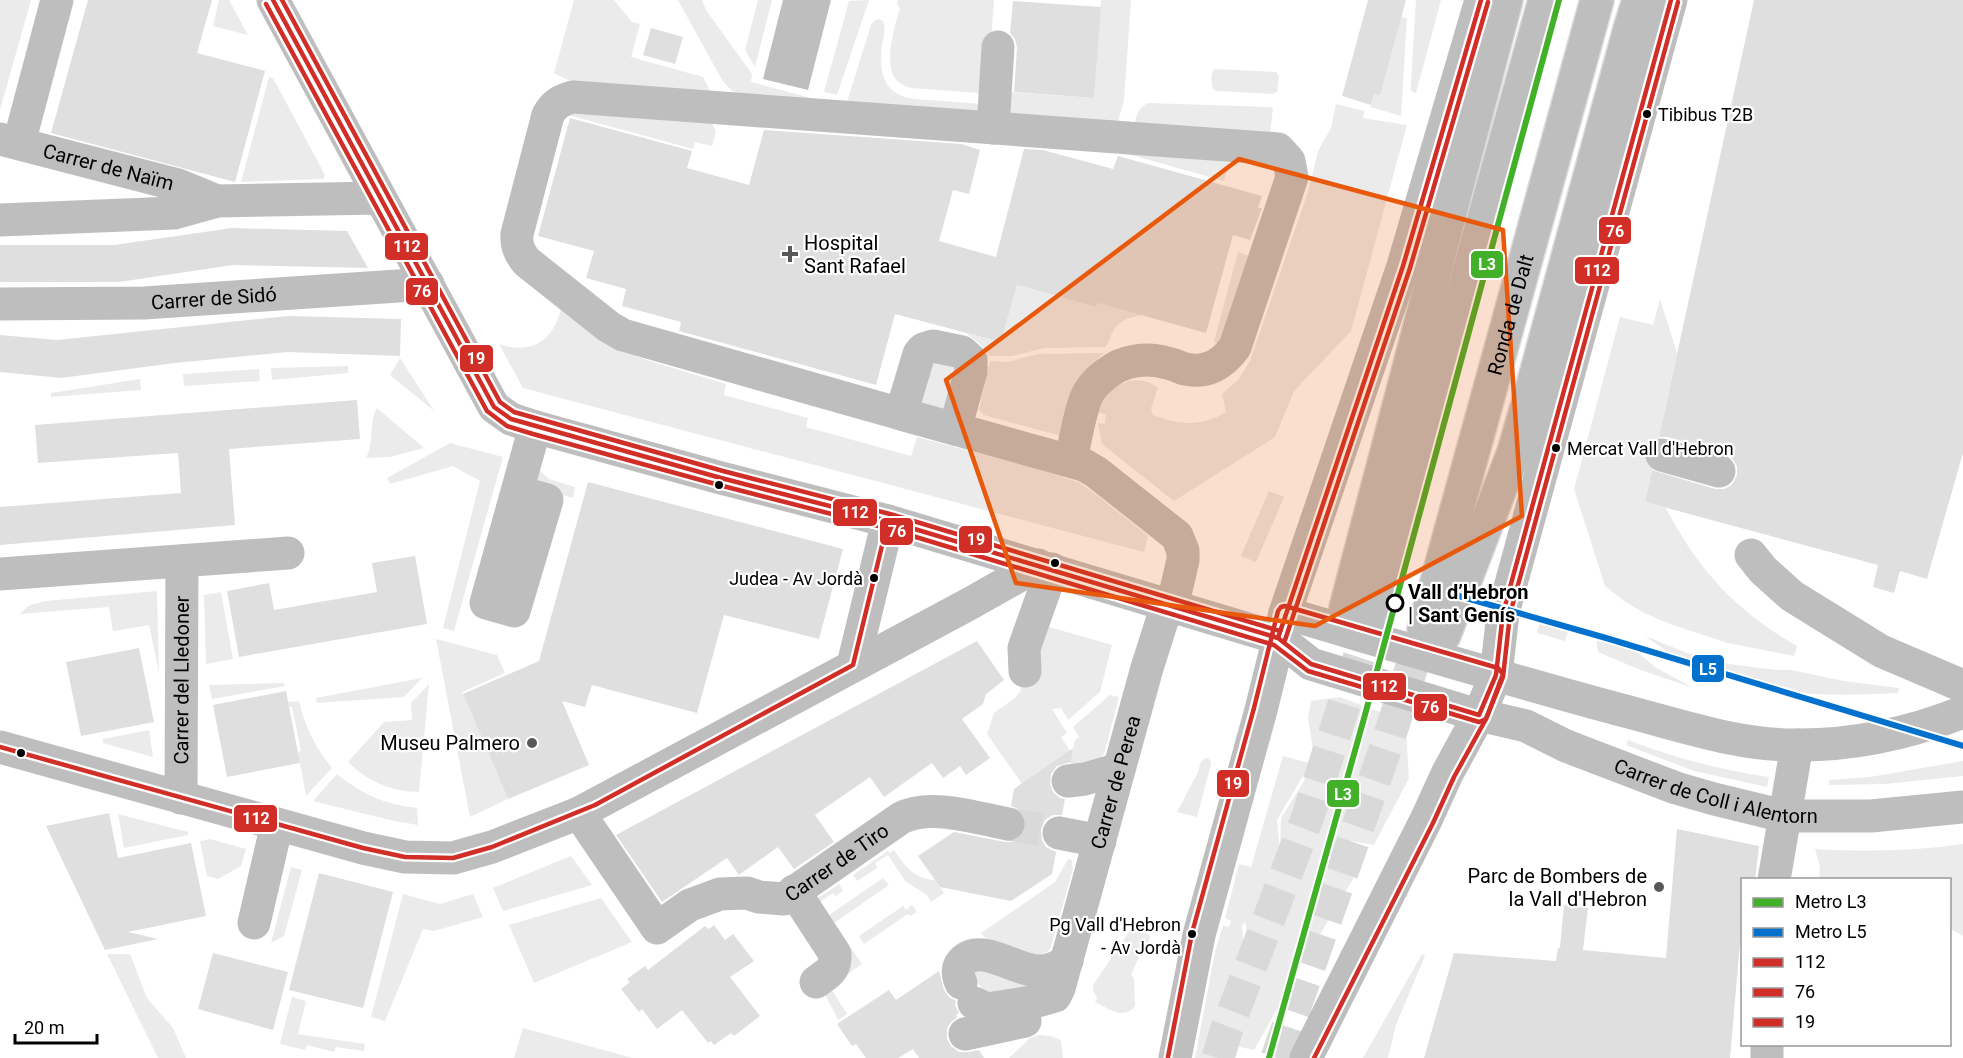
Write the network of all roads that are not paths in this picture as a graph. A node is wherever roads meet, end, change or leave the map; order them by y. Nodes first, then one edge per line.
1 (57, 0) edge
2 (273, 0) edge
3 (1481, 0) edge
4 (1506, 0) edge
5 (1545, 0) edge
6 (1597, 0) edge
7 (1640, 0) edge
8 (1671, 0) edge
9 (998, 47) dead end
10 (993, 128) junction
11 (9, 141) edge
12 (380, 198) junction
13 (217, 201) junction
14 (0, 220) edge
15 (428, 284) junction
16 (0, 304) edge
17 (902, 414) junction
18 (535, 427) junction
19 (955, 429) junction
20 (1662, 455) dead end
21 (1071, 461) junction
22 (1719, 471) dead end
23 (518, 492) dead end
24 (888, 521) junction
25 (288, 553) dead end
26 (1751, 555) dead end
27 (182, 561) junction
28 (1045, 567) junction
29 (0, 574) edge
30 (1169, 606) junction
31 (1282, 625) junction
32 (854, 665) junction
33 (1025, 671) dead end
34 (1496, 675) junction
35 (1963, 686) edge
36 (1963, 712) edge
37 (1479, 715) junction
38 (1797, 745) junction
39 (0, 747) edge
40 (1119, 769) junction
41 (1068, 781) dead end
42 (181, 798) junction
43 (1963, 807) edge
44 (579, 813) junction
45 (910, 813) junction
46 (1784, 816) junction
47 (277, 824) junction
48 (1008, 824) tunnel mouth
49 (1059, 833) tunnel mouth
50 (1100, 841) junction
51 (835, 844) dead end
52 (1774, 878) edge
53 (795, 881) junction
54 (254, 922) dead end
55 (1067, 960) junction
56 (816, 982) dead end
57 (1055, 996) junction
58 (965, 1034) dead end
59 (1175, 1058) edge
60 (1306, 1058) edge

1 - 11 main road
2 - 12 main road
3 - 31 main road
4 - 5 main road
6 - 7 main road, Ronda de Dalt
8 - 34 main road
9 - 10 main road
10 - 17 main road, Carrer de Perea
10 - 21 main road, Carrer de Perea
11 - 13 main road, Carrer de Naïm
12 - 13 main road, Carrer de Naïm
12 - 15 main road
13 - 14 main road, Carrer de Naïm
15 - 16 main road, Carrer de Sidó
15 - 18 main road
17 - 19 main road, Carrer de Perea
17 - 19 main road
18 - 23 main road
18 - 24 main road
19 - 21 main road, Carrer de Perea
20 - 22 main road
21 - 30 main road, Carrer de Perea
24 - 28 main road
24 - 32 main road
25 - 27 main road
26 - 35 main road
27 - 29 main road
27 - 42 main road, Carrer del Lledoner
28 - 30 main road
28 - 32 main road
28 - 33 main road
30 - 31 main road
30 - 40 main road, Carrer de Perea
31 - 34 main road
31 - 37 main road, Carrer de Coll i Alentorn
31 - 59 main road
32 - 44 main road
34 - 37 main road
34 - 38 main road
36 - 38 main road
37 - 46 main road, Carrer de Coll i Alentorn
37 - 60 main road
38 - 46 main road
39 - 42 main road
40 - 41 main road
40 - 50 main road, Carrer de Perea
42 - 47 main road
43 - 46 main road, Carrer de Coll i Alentorn
44 - 47 main road
44 - 53 main road, Carrer de Tiro
45 - 48 main road, Carrer de Tiro
45 - 51 main road, Carrer de Tiro
45 - 53 main road, Carrer de Tiro
46 - 52 main road
47 - 54 main road
49 - 50 main road
50 - 55 main road, Carrer de Perea
53 - 56 main road
55 - 57 main road, Carrer de Perea
55 - 57 main road
57 - 58 main road

